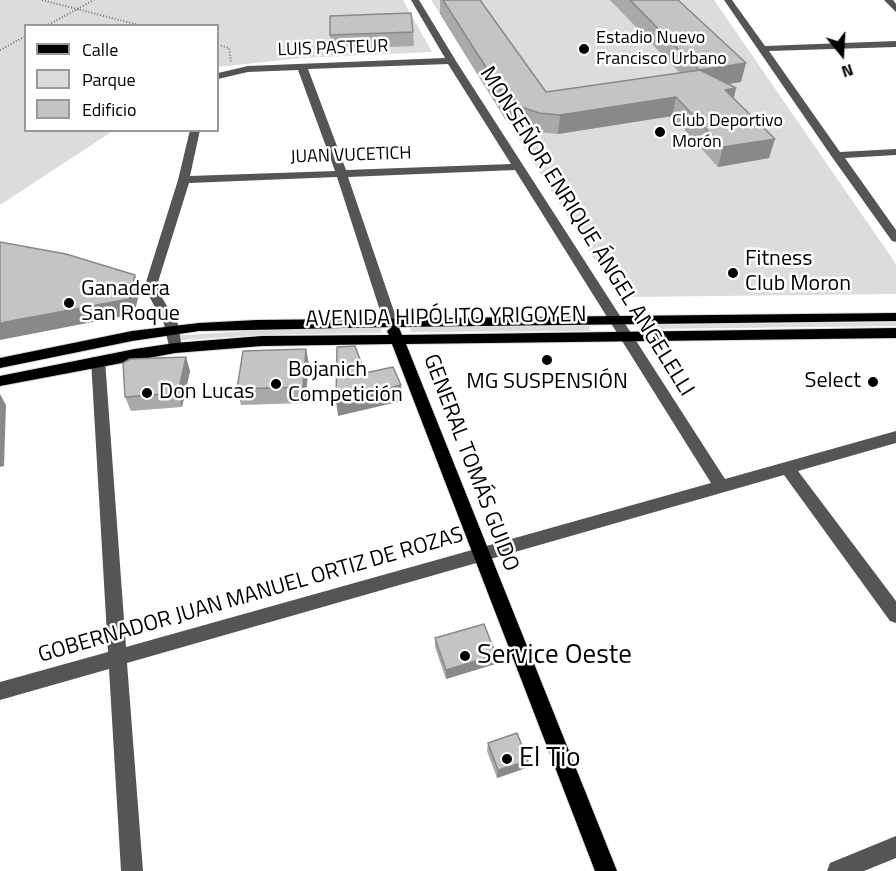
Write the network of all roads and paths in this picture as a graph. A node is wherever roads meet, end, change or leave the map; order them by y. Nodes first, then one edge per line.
1 (42, 0) edge
2 (94, 0) edge
3 (415, 0) edge
4 (728, 0) edge
5 (888, 0) edge
6 (78, 9) junction
7 (896, 9) edge
8 (50, 24) edge
9 (135, 24) edge
10 (24, 37) edge
11 (219, 45) edge
12 (896, 45) edge
13 (762, 49) junction
14 (0, 50) edge
15 (451, 61) junction
16 (231, 66) dead end
17 (302, 67) junction
18 (219, 76) edge
19 (195, 132) edge
20 (896, 152) edge
21 (836, 155) junction
22 (519, 167) junction
23 (341, 173) junction
24 (184, 180) junction
25 (896, 238) edge
26 (896, 317) edge
27 (616, 319) junction
28 (391, 322) junction
29 (173, 330) junction
30 (896, 333) edge
31 (625, 337) junction
32 (397, 339) junction
33 (175, 348) junction
34 (98, 360) junction
35 (0, 363) edge
36 (0, 381) edge
37 (896, 437) edge
38 (788, 469) junction
39 (722, 487) junction
40 (481, 554) junction
41 (896, 615) edge
42 (119, 657) junction
43 (0, 691) edge
44 (896, 847) edge
45 (132, 871) edge
46 (606, 871) edge
47 (838, 871) edge

1 - 6 path
2 - 6 path
3 - 15 street, MONSEÑOR ENRIQUE ÁNGEL ANGELELLI
4 - 13 street
5 - 7 street
6 - 8 path
6 - 9 path
10 - 14 path
11 - 16 path
12 - 13 street
13 - 21 street
15 - 17 street, LUIS PASTEUR
15 - 22 street, MONSEÑOR ENRIQUE ÁNGEL ANGELELLI
17 - 18 street, LUIS PASTEUR
17 - 23 street, GENERAL TOMÁS GUIDO
19 - 24 street
20 - 21 street
21 - 25 street
22 - 23 street, JUAN VUCETICH
22 - 27 street, MONSEÑOR ENRIQUE ÁNGEL ANGELELLI
23 - 24 street, JUAN VUCETICH
23 - 28 street, GENERAL TOMÁS GUIDO
24 - 29 street
26 - 27 main road, AVENIDA HIPÓLITO YRIGOYEN
27 - 28 main road, AVENIDA HIPÓLITO YRIGOYEN
27 - 31 street, MONSEÑOR ENRIQUE ÁNGEL ANGELELLI
28 - 29 main road, AVENIDA HIPÓLITO YRIGOYEN
28 - 32 main road, GENERAL TOMÁS GUIDO
29 - 33 street
29 - 35 main road, AVENIDA HIPÓLITO YRIGOYEN
30 - 31 main road, AVENIDA HIPÓLITO YRIGOYEN
31 - 32 main road, AVENIDA HIPÓLITO YRIGOYEN
31 - 39 street, MONSEÑOR ENRIQUE ÁNGEL ANGELELLI
32 - 33 main road, AVENIDA HIPÓLITO YRIGOYEN
32 - 40 main road, GENERAL TOMÁS GUIDO
33 - 34 main road, AVENIDA HIPÓLITO YRIGOYEN
34 - 36 main road, AVENIDA HIPÓLITO YRIGOYEN
34 - 42 street
37 - 38 street, GOBERNADOR JUAN MANUEL ORTIZ DE ROZAS
38 - 39 street, GOBERNADOR JUAN MANUEL ORTIZ DE ROZAS
38 - 41 street
39 - 40 street, GOBERNADOR JUAN MANUEL ORTIZ DE ROZAS
40 - 42 street, GOBERNADOR JUAN MANUEL ORTIZ DE ROZAS
40 - 46 main road, GENERAL TOMÁS GUIDO
42 - 43 street, GOBERNADOR JUAN MANUEL ORTIZ DE ROZAS
42 - 45 street
44 - 47 street

